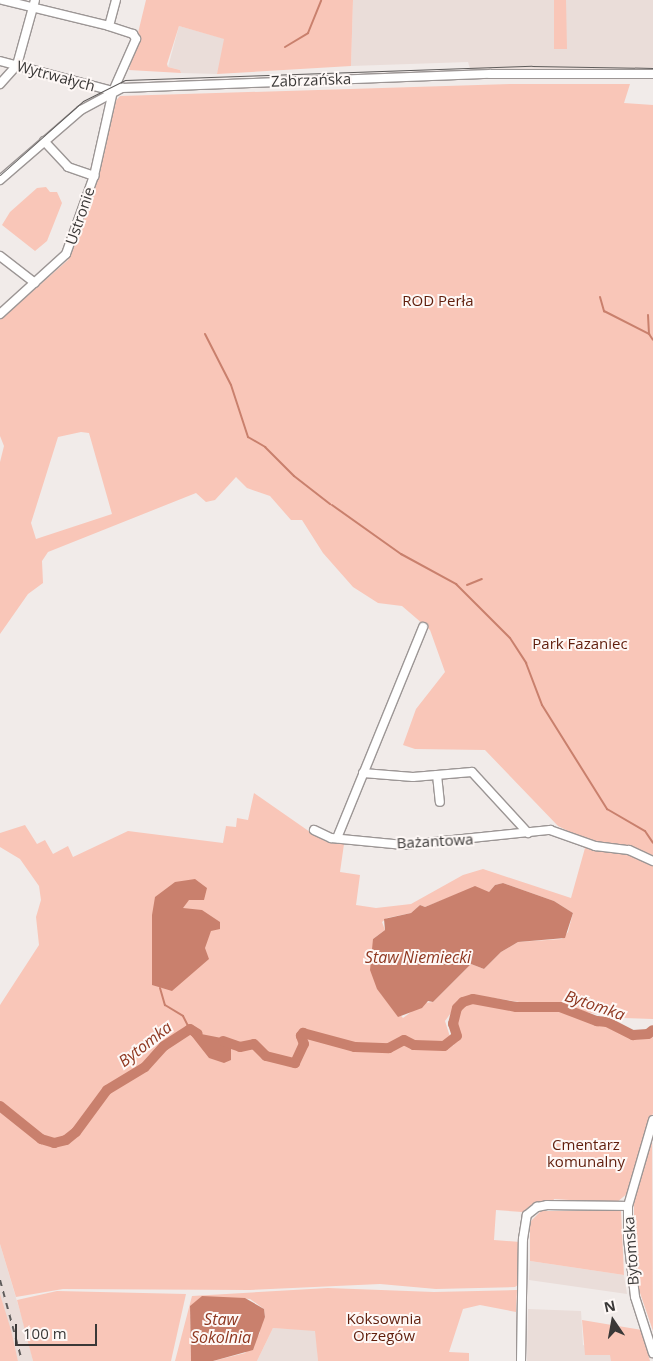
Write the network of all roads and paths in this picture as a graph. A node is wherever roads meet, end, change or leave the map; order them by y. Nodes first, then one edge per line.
1 (2, 0) edge
2 (116, 0) edge
3 (34, 4) edge
4 (109, 26) junction
5 (0, 61) edge
6 (17, 65) junction
7 (653, 74) edge
8 (0, 84) edge
9 (113, 92) junction
10 (44, 141) junction
11 (94, 176) junction
12 (0, 180) edge
13 (0, 256) edge
14 (35, 283) junction
15 (0, 314) edge
16 (423, 627) dead end
17 (363, 773) junction
18 (437, 775) junction
19 (440, 802) dead end
20 (314, 830) dead end
21 (528, 833) junction
22 (337, 838) junction
23 (653, 861) edge
24 (653, 1120) edge
25 (624, 1206) junction
26 (653, 1353) edge
27 (521, 1361) edge

1 - 3 street
2 - 4 street
3 - 4 street
3 - 6 street
4 - 9 street, Ustronie
5 - 6 street, Wytrwałych
6 - 8 street
6 - 9 street, Wytrwałych
7 - 9 street, Zabrzańska
9 - 10 street, Zabrzańska
9 - 11 street, Ustronie
10 - 11 street
10 - 12 street, Zabrzańska
11 - 14 street, Ustronie
13 - 14 street
14 - 15 street, Ustronie
16 - 17 street
17 - 18 street
17 - 22 street
18 - 19 street
18 - 21 street
20 - 22 street, Bażantowa
21 - 22 street, Bażantowa
21 - 23 street, Bażantowa
24 - 25 street, Bytomska
25 - 26 street, Bytomska
25 - 27 street

